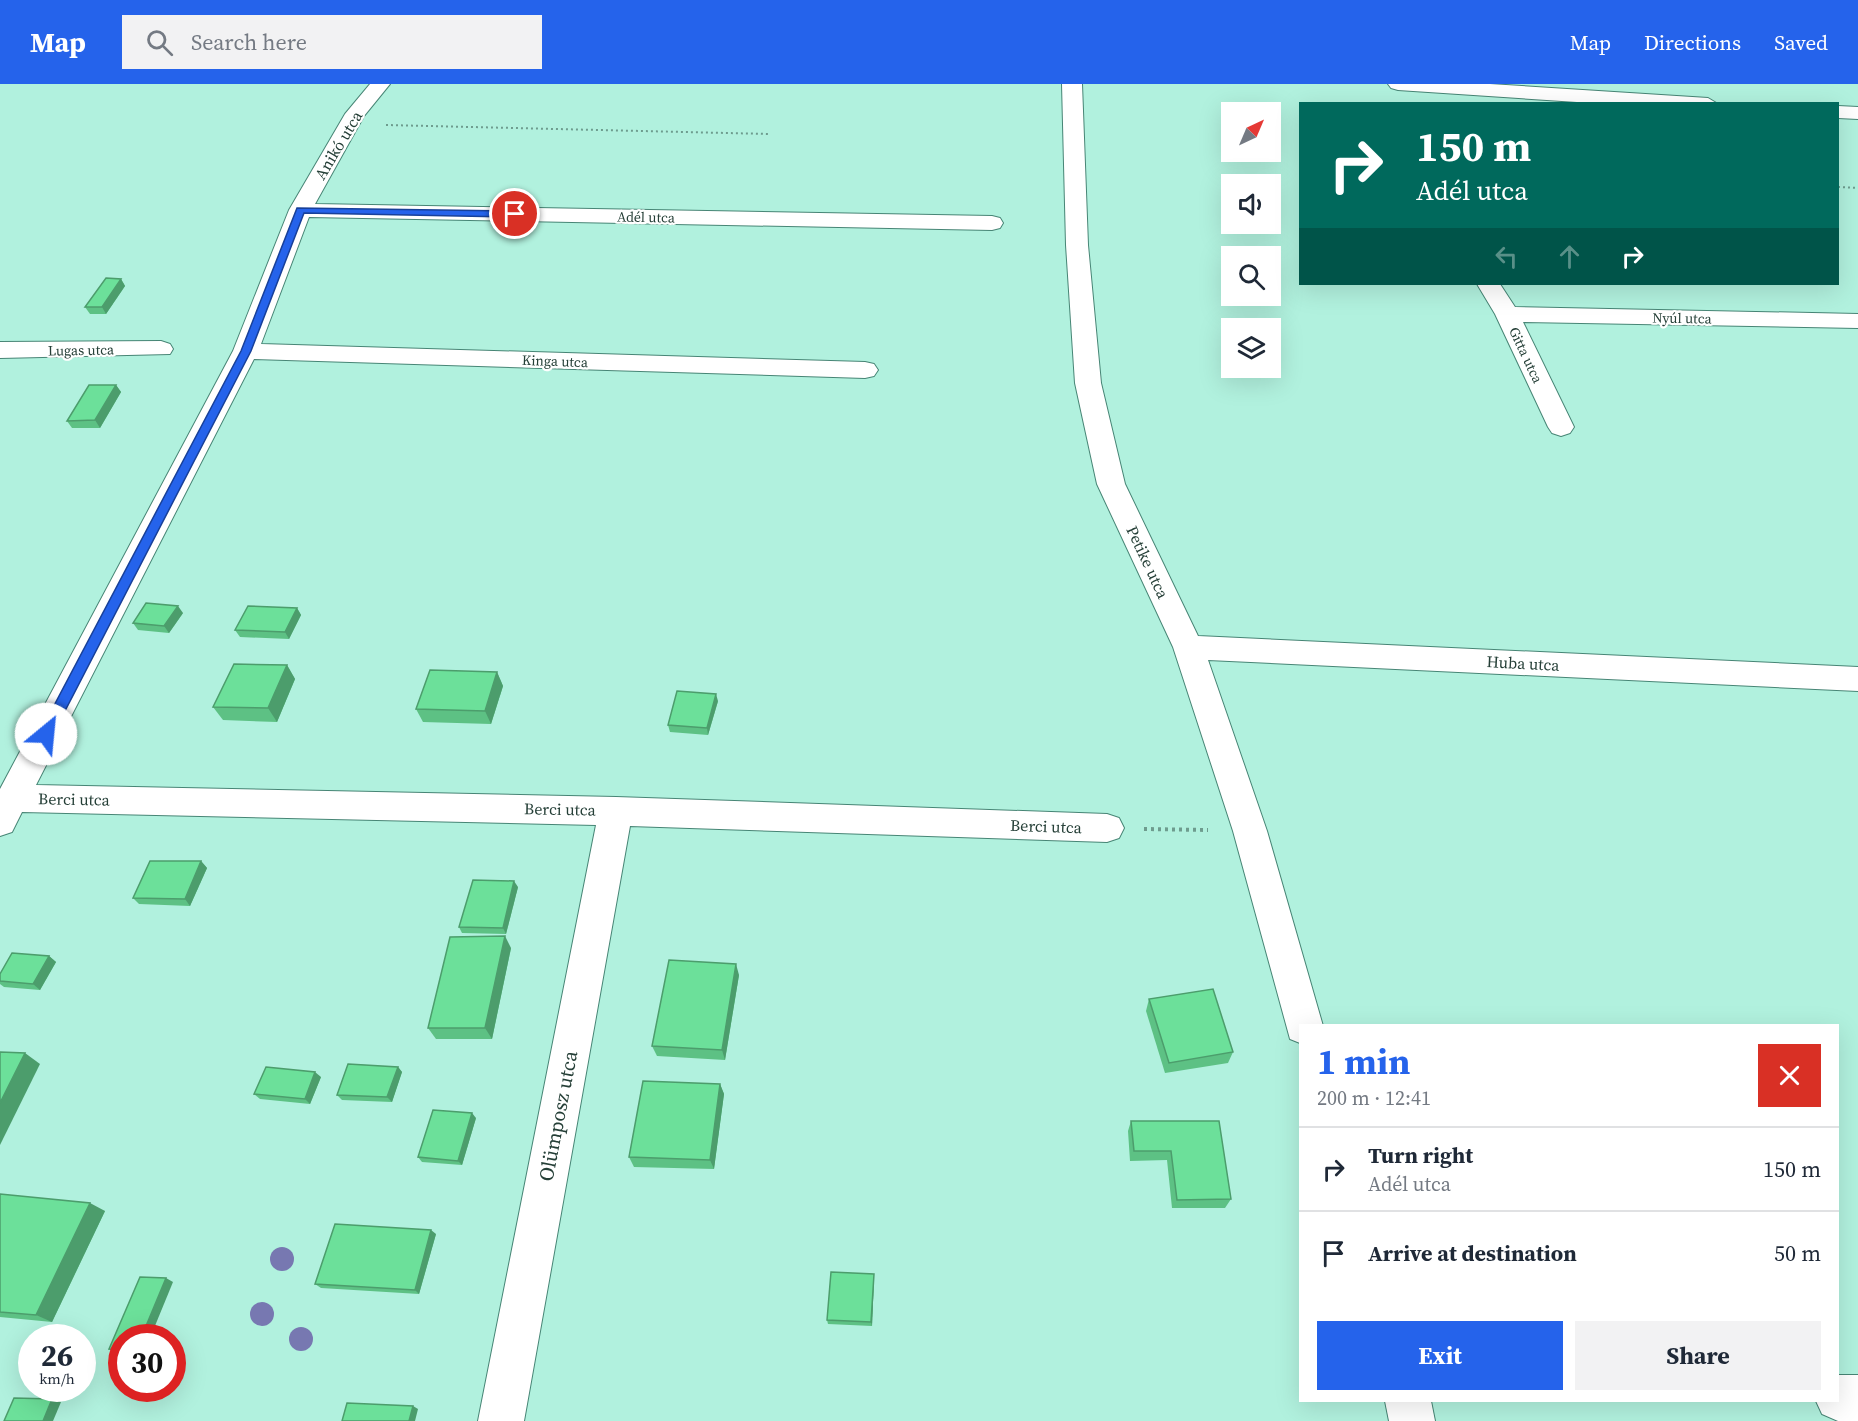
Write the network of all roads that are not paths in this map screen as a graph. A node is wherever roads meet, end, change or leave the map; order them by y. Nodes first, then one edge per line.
1 (380, 84) edge
2 (1072, 84) edge
3 (1398, 84) edge
4 (1429, 95) edge
5 (1646, 102) edge
6 (1839, 112) edge
7 (1858, 113) edge
8 (300, 210) junction
9 (992, 223) dead end
10 (1490, 285) edge
11 (1507, 314) junction
12 (1858, 321) edge
13 (161, 349) dead end
14 (0, 351) edge
15 (246, 351) junction
16 (865, 370) dead end
17 (1561, 427) dead end
18 (1188, 647) junction
19 (1858, 679) edge
20 (6, 810) edge
21 (616, 811) junction
22 (1107, 828) road end
23 (1303, 1024) edge
24 (1839, 1398) edge
25 (1858, 1398) edge
26 (1408, 1402) edge
27 (501, 1421) edge
28 (1412, 1421) edge

1 - 8 street, Anikó utca
2 - 18 street, Petike utca
3 - 4 street
4 - 5 street
6 - 7 street
8 - 9 street, Adél utca
8 - 15 street, Anikó utca
10 - 11 street, Gitta utca
11 - 12 street, Nyúl utca
11 - 17 street, Gitta utca
13 - 14 street, Lugas utca
15 - 16 street, Kinga utca
15 - 20 street, Anikó utca
18 - 19 street, Huba utca
18 - 23 street, Petike utca
20 - 21 street, Berci utca
21 - 22 street, Berci utca
21 - 27 street, Olümposz utca
24 - 25 street
26 - 28 street

